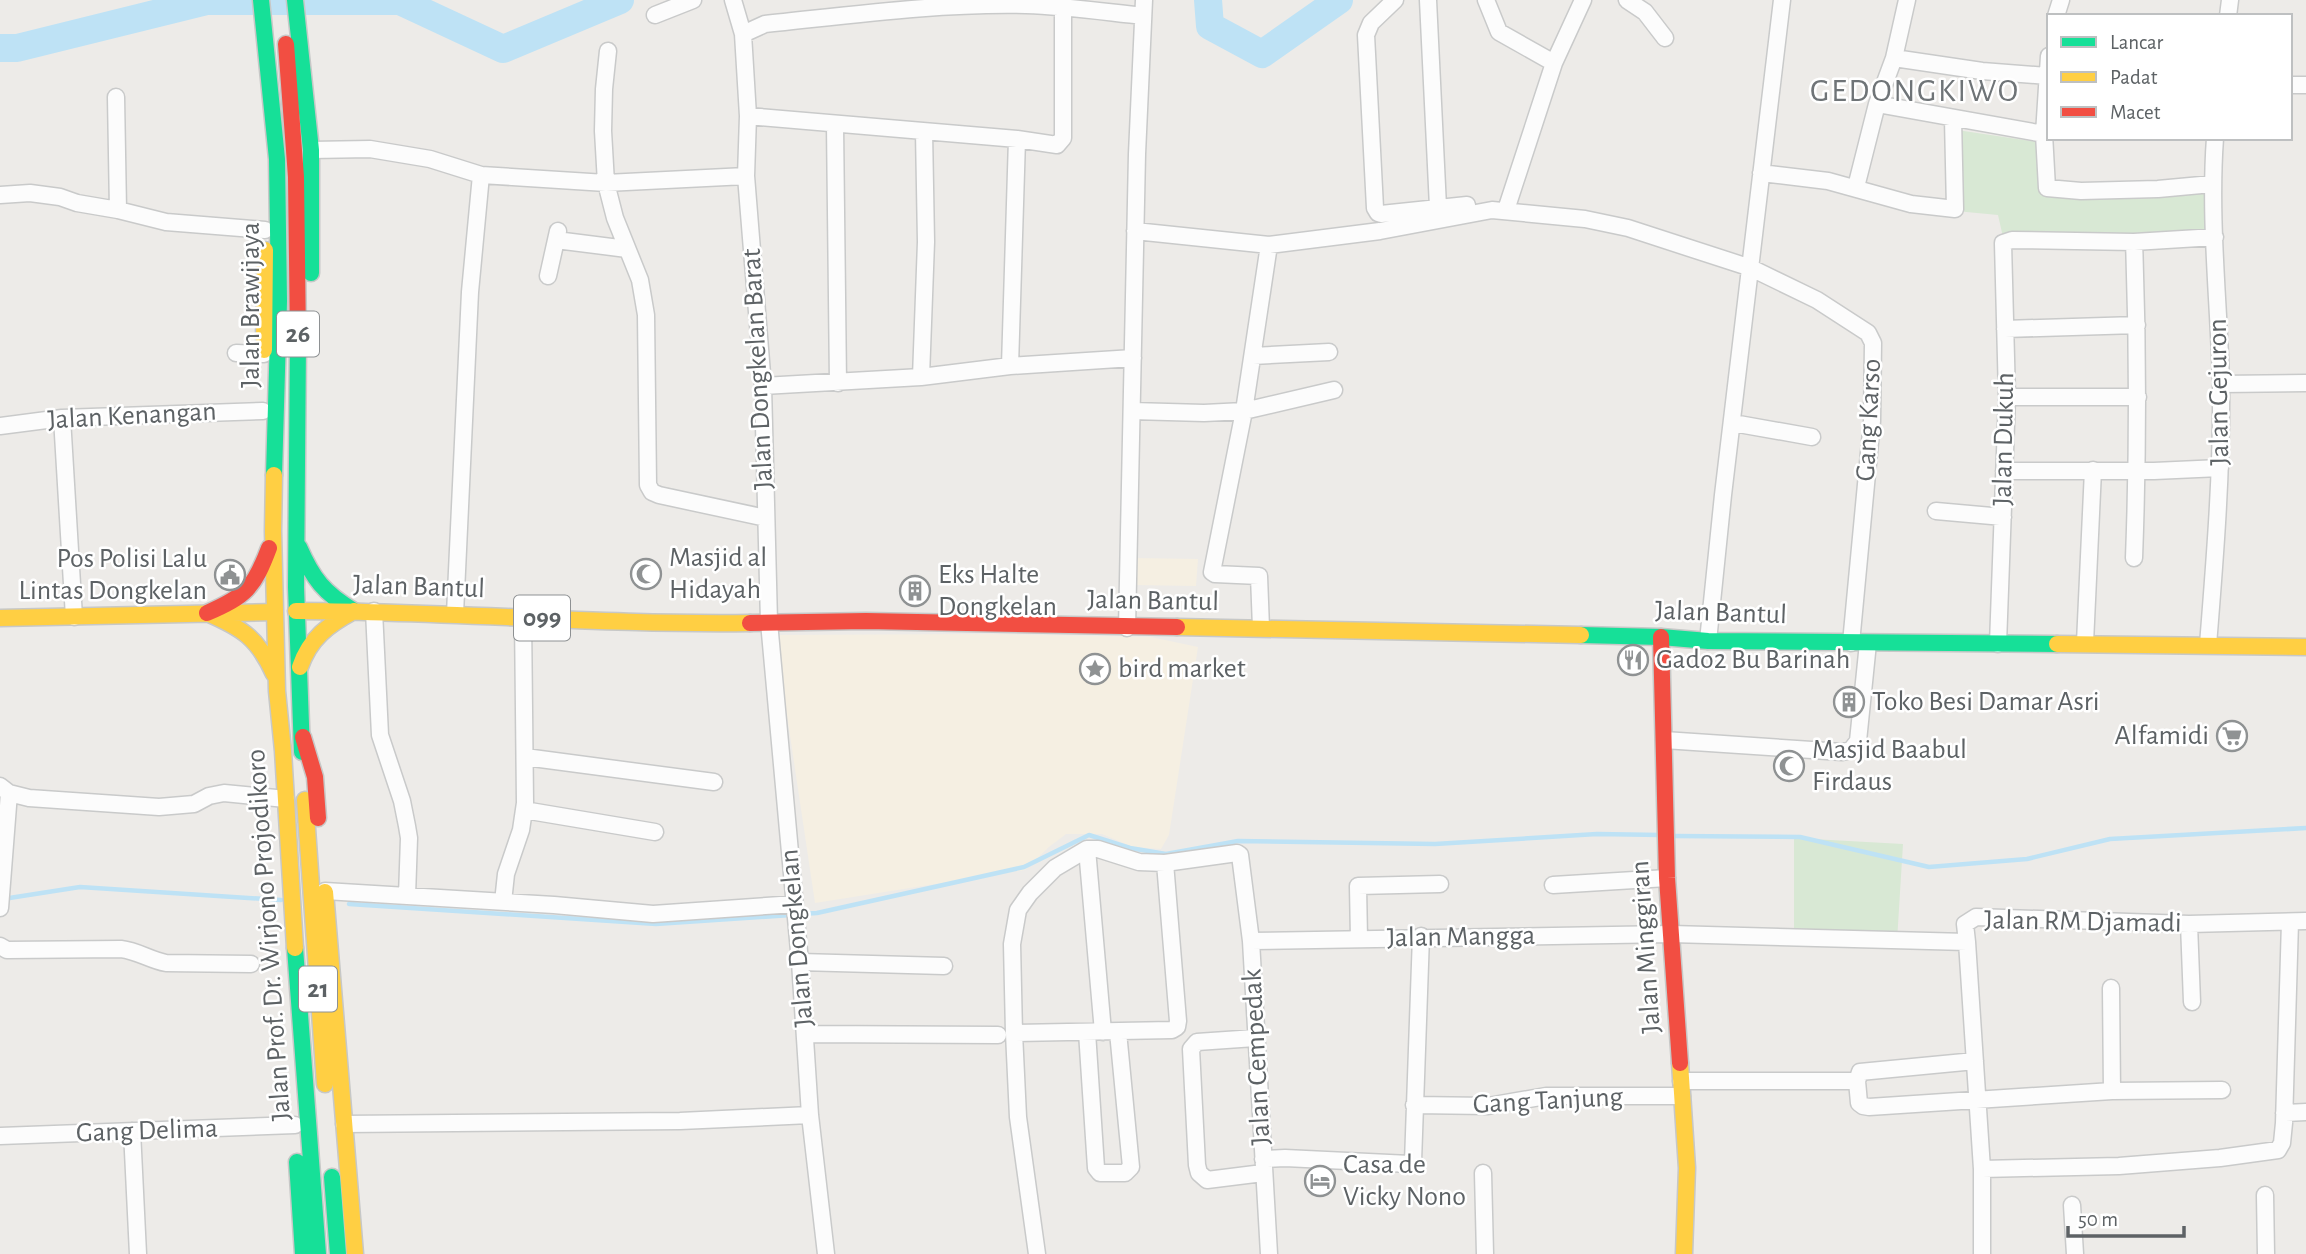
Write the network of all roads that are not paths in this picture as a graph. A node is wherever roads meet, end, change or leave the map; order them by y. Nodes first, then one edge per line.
1 (248, 0) edge
2 (261, 0) edge
3 (281, 0) edge
4 (295, 0) edge
5 (693, 0) edge
6 (733, 0) edge
7 (1395, 0) edge
8 (1428, 0) edge
9 (1486, 0) edge
10 (1583, 0) edge
11 (1627, 0) edge
12 (1782, 0) edge
13 (1907, 0) edge
14 (966, 3) edge
15 (911, 4) edge
16 (841, 8) edge
17 (1144, 8) edge
18 (1063, 9) junction
19 (654, 15) dead end
20 (743, 33) junction
21 (1665, 38) dead end
22 (608, 51) dead end
23 (295, 53) junction
24 (1894, 58) junction
25 (1555, 63) junction
26 (263, 66) junction
27 (2047, 76) joint
28 (116, 97) dead end
29 (1877, 104) junction
30 (748, 116) junction
31 (1953, 118) junction
32 (835, 125) junction
33 (924, 132) junction
34 (2044, 134) junction
35 (1017, 139) junction
36 (2215, 140) edge
37 (311, 150) junction
38 (271, 159) junction
39 (1760, 173) junction
40 (481, 175) junction
41 (746, 176) junction
42 (606, 183) junction
43 (2212, 184) junction
44 (1856, 187) junction
45 (0, 195) edge
46 (1438, 207) junction
47 (118, 210) junction
48 (1506, 210) junction
49 (1480, 211) junction
50 (265, 230) junction
51 (1135, 231) junction
52 (2215, 237) junction
53 (2134, 242) junction
54 (1269, 244) junction
55 (627, 249) junction
56 (1751, 268) junction
57 (548, 276) dead end
58 (2137, 325) junction
59 (2006, 329) junction
60 (1329, 352) dead end
61 (236, 353) dead end
62 (264, 354) junction
63 (1253, 356) junction
64 (1133, 358) junction
65 (1010, 366) junction
66 (921, 377) junction
67 (838, 383) junction
68 (2306, 383) edge
69 (2221, 384) junction
70 (763, 386) junction
71 (1334, 390) dead end
72 (2007, 397) junction
73 (2138, 397) junction
74 (263, 411) junction
75 (1132, 411) junction
76 (1244, 411) junction
77 (62, 418) junction
78 (1732, 423) junction
79 (0, 426) edge
80 (1812, 437) dead end
81 (2220, 468) junction
82 (2094, 470) junction
83 (2138, 470) junction
84 (2004, 471) junction
85 (297, 474) junction
86 (274, 481) junction
87 (1936, 511) dead end
88 (2003, 517) junction
89 (766, 518) junction
90 (273, 535) junction
91 (295, 538) junction
92 (2134, 558) dead end
93 (296, 611) junction
94 (354, 611) junction
95 (374, 611) junction
96 (275, 612) junction
97 (208, 613) junction
98 (455, 614) junction
99 (74, 617) junction
100 (523, 617) junction
101 (0, 618) edge
102 (769, 622) junction
103 (1127, 628) junction
104 (1261, 628) junction
105 (1661, 637) junction
106 (1708, 641) junction
107 (1851, 643) junction
108 (1868, 643) junction
109 (2085, 643) junction
110 (1998, 644) junction
111 (2208, 645) junction
112 (2306, 647) edge
113 (298, 677) junction
114 (277, 679) junction
115 (300, 724) junction
116 (1664, 740) junction
117 (525, 757) junction
118 (714, 782) dead end
119 (5, 790) edge
120 (286, 799) junction
121 (524, 810) junction
122 (655, 832) dead end
123 (1087, 849) junction
124 (1165, 863) junction
125 (1667, 878) junction
126 (1440, 884) dead end
127 (1553, 885) dead end
128 (325, 891) junction
129 (407, 896) junction
130 (503, 902) junction
131 (1, 903) edge
132 (794, 904) junction
133 (2298, 922) edge
134 (2189, 924) junction
135 (1671, 934) junction
136 (1421, 936) junction
137 (1359, 939) junction
138 (1251, 940) junction
139 (1967, 942) junction
140 (0, 946) edge
141 (800, 962) junction
142 (251, 964) dead end
143 (944, 966) dead end
144 (2111, 988) dead end
145 (2192, 1002) dead end
146 (1103, 1032) junction
147 (302, 1033) junction
148 (806, 1034) junction
149 (1006, 1034) junction
150 (1255, 1038) junction
151 (1975, 1062) junction
152 (1857, 1081) junction
153 (1682, 1088) junction
154 (2222, 1090) dead end
155 (2112, 1091) junction
156 (1978, 1100) junction
157 (1415, 1105) junction
158 (2306, 1112) edge
159 (2284, 1113) junction
160 (810, 1115) junction
161 (344, 1124) junction
162 (295, 1125) junction
163 (132, 1131) junction
164 (0, 1136) edge
165 (1263, 1166) junction
166 (1982, 1169) junction
167 (1483, 1173) dead end
168 (2265, 1195) dead end
169 (2072, 1205) dead end
170 (138, 1254) edge
171 (303, 1254) edge
172 (318, 1254) edge
173 (338, 1254) edge
174 (355, 1254) edge
175 (826, 1254) edge
176 (1037, 1254) edge
177 (1269, 1254) edge
178 (1485, 1254) edge
179 (1684, 1254) edge
180 (1982, 1254) edge
181 (2075, 1254) edge
182 (2266, 1254) edge

1 - 26 main road
2 - 26 main road, Jalan Brawijaya / 26
3 - 23 main road, Jalan Brawijaya / 26
4 - 23 main road
5 - 19 street
6 - 20 street, Jalan Dongkelan Barat
7 - 46 street
8 - 46 street
9 - 25 street
10 - 25 street
11 - 21 street
12 - 39 street
13 - 24 street
14 - 15 street
14 - 18 street
15 - 16 street
16 - 20 street
17 - 18 street
17 - 51 street
18 - 35 street
20 - 30 street, Jalan Dongkelan Barat
22 - 42 street
23 - 37 main road
23 - 85 main road, Jalan Brawijaya / 26
24 - 27 street
24 - 29 street
25 - 48 street
26 - 38 main road, Jalan Brawijaya / 26
27 - 34 street
28 - 47 street
29 - 31 street
29 - 44 street
30 - 32 street
30 - 41 street, Jalan Dongkelan Barat
31 - 34 street
31 - 44 street
32 - 33 street
32 - 67 street
33 - 35 street
33 - 66 street
34 - 43 street
35 - 65 street
36 - 43 street, Jalan Gejuron
37 - 40 street
37 - 85 main road
38 - 50 main road
38 - 86 main road, Jalan Brawijaya / 26
39 - 44 street
39 - 56 street
40 - 42 street
40 - 98 street
41 - 42 street
41 - 70 street, Jalan Dongkelan Barat
42 - 55 street
43 - 52 street, Jalan Gejuron
45 - 47 street
46 - 49 street
47 - 50 street
48 - 49 street
48 - 56 street
49 - 54 street
50 - 62 main road
51 - 54 street
51 - 64 street
52 - 53 street
52 - 69 street, Jalan Gejuron
53 - 58 street
53 - 59 street, Jalan Dukuh
54 - 63 street
55 - 57 street
55 - 89 street
56 - 78 street
56 - 107 street, Gang Karso
58 - 59 street
58 - 73 street
59 - 72 street, Jalan Dukuh
60 - 63 street
61 - 62 street
62 - 74 main road
63 - 76 street
64 - 65 street
64 - 75 street
65 - 66 street
66 - 67 street
67 - 70 street
68 - 69 street
69 - 81 street, Jalan Gejuron
70 - 89 street, Jalan Dongkelan Barat
71 - 76 street
72 - 73 street
72 - 84 street, Jalan Dukuh
73 - 83 street
74 - 77 street, Jalan Kenangan
74 - 86 main road
75 - 76 street
75 - 103 street
76 - 104 street
77 - 79 street, Jalan Kenangan
77 - 99 street
78 - 80 street
78 - 106 street
81 - 83 street
81 - 111 street, Jalan Gejuron
82 - 83 street
82 - 84 street
82 - 109 street
83 - 92 street
84 - 88 street, Jalan Dukuh
85 - 91 main road, Jalan Brawijaya / 26
86 - 90 main road, Jalan Brawijaya / 26
87 - 88 street
88 - 110 street, Jalan Dukuh
89 - 102 street, Jalan Dongkelan Barat
90 - 96 main road, Jalan Brawijaya / 26
90 - 97 main road
91 - 93 main road, Jalan Brawijaya / 26
91 - 94 main road
93 - 94 main road, Jalan Bantul / 099
93 - 96 main road, Jalan Bantul
93 - 113 main road, Jalan Prof. Dr. Wirjono Projodikoro / 21
94 - 95 main road, Jalan Bantul / 099
94 - 113 main road
95 - 98 main road, Jalan Bantul / 099
95 - 129 street
96 - 97 main road, Jalan Bantul
96 - 114 main road, Jalan Prof. Dr. Wirjono Projodikoro / 21
97 - 99 main road, Jalan Bantul
97 - 114 main road
98 - 100 main road, Jalan Bantul / 099
99 - 101 main road, Jalan Bantul
100 - 102 main road, Jalan Bantul / 099
100 - 117 street
102 - 103 main road, Jalan Bantul
102 - 132 street, Jalan Dongkelan
103 - 104 main road, Jalan Bantul
104 - 105 main road, Jalan Bantul
105 - 106 main road, Jalan Bantul
105 - 116 main road, Jalan Minggiran
106 - 107 main road, Jalan Bantul
107 - 108 main road, Jalan Bantul
108 - 110 main road, Jalan Bantul
108 - 116 street
109 - 110 main road, Jalan Bantul
109 - 111 main road, Jalan Bantul
111 - 112 main road, Jalan Bantul
113 - 115 main road, Jalan Prof. Dr. Wirjono Projodikoro / 21
114 - 120 main road, Jalan Prof. Dr. Wirjono Projodikoro / 21
115 - 128 main road
115 - 173 main road, 21
116 - 125 main road, Jalan Minggiran
117 - 118 street
117 - 121 street
119 - 120 street
119 - 131 street
120 - 147 main road, Jalan Prof. Dr. Wirjono Projodikoro / 21
121 - 122 street
121 - 130 street
123 - 124 street
123 - 146 street
123 - 149 street
124 - 138 street, Jalan Cempedak
124 - 146 street
125 - 127 street
125 - 135 main road, Jalan Minggiran
126 - 137 street
128 - 129 street
128 - 161 main road
129 - 130 street
130 - 132 street
132 - 141 street, Jalan Dongkelan
133 - 134 street, Jalan RM Djamadi
133 - 159 street
134 - 139 street, Jalan RM Djamadi
134 - 145 street
135 - 136 street, Jalan Mangga
135 - 139 street, Jalan RM Djamadi
135 - 153 main road, Jalan Minggiran
136 - 137 street, Jalan Mangga
136 - 157 street
137 - 138 street, Jalan Mangga
138 - 150 street, Jalan Cempedak
139 - 151 street
140 - 142 street
141 - 143 street
141 - 148 street, Jalan Dongkelan
144 - 155 street
146 - 146 street
146 - 149 street
147 - 162 main road
147 - 172 main road, Jalan Prof. Dr. Wirjono Projodikoro / 21
148 - 149 street
148 - 160 street, Jalan Dongkelan
149 - 176 street
150 - 165 street, Jalan Cempedak
150 - 165 street
151 - 152 street
151 - 156 street
152 - 153 street, Gang Tanjung
152 - 156 street
153 - 157 street, Gang Tanjung
153 - 179 main road, Jalan Minggiran
154 - 155 street
155 - 156 street
156 - 166 street
157 - 165 street
158 - 159 street
159 - 166 street
160 - 161 street
160 - 175 street, Jalan Dongkelan
161 - 174 main road
162 - 163 street, Gang Delima
162 - 171 main road
163 - 164 street, Gang Delima
163 - 170 street
165 - 177 street, Jalan Cempedak
166 - 180 street
167 - 178 street
168 - 182 street
169 - 181 street

